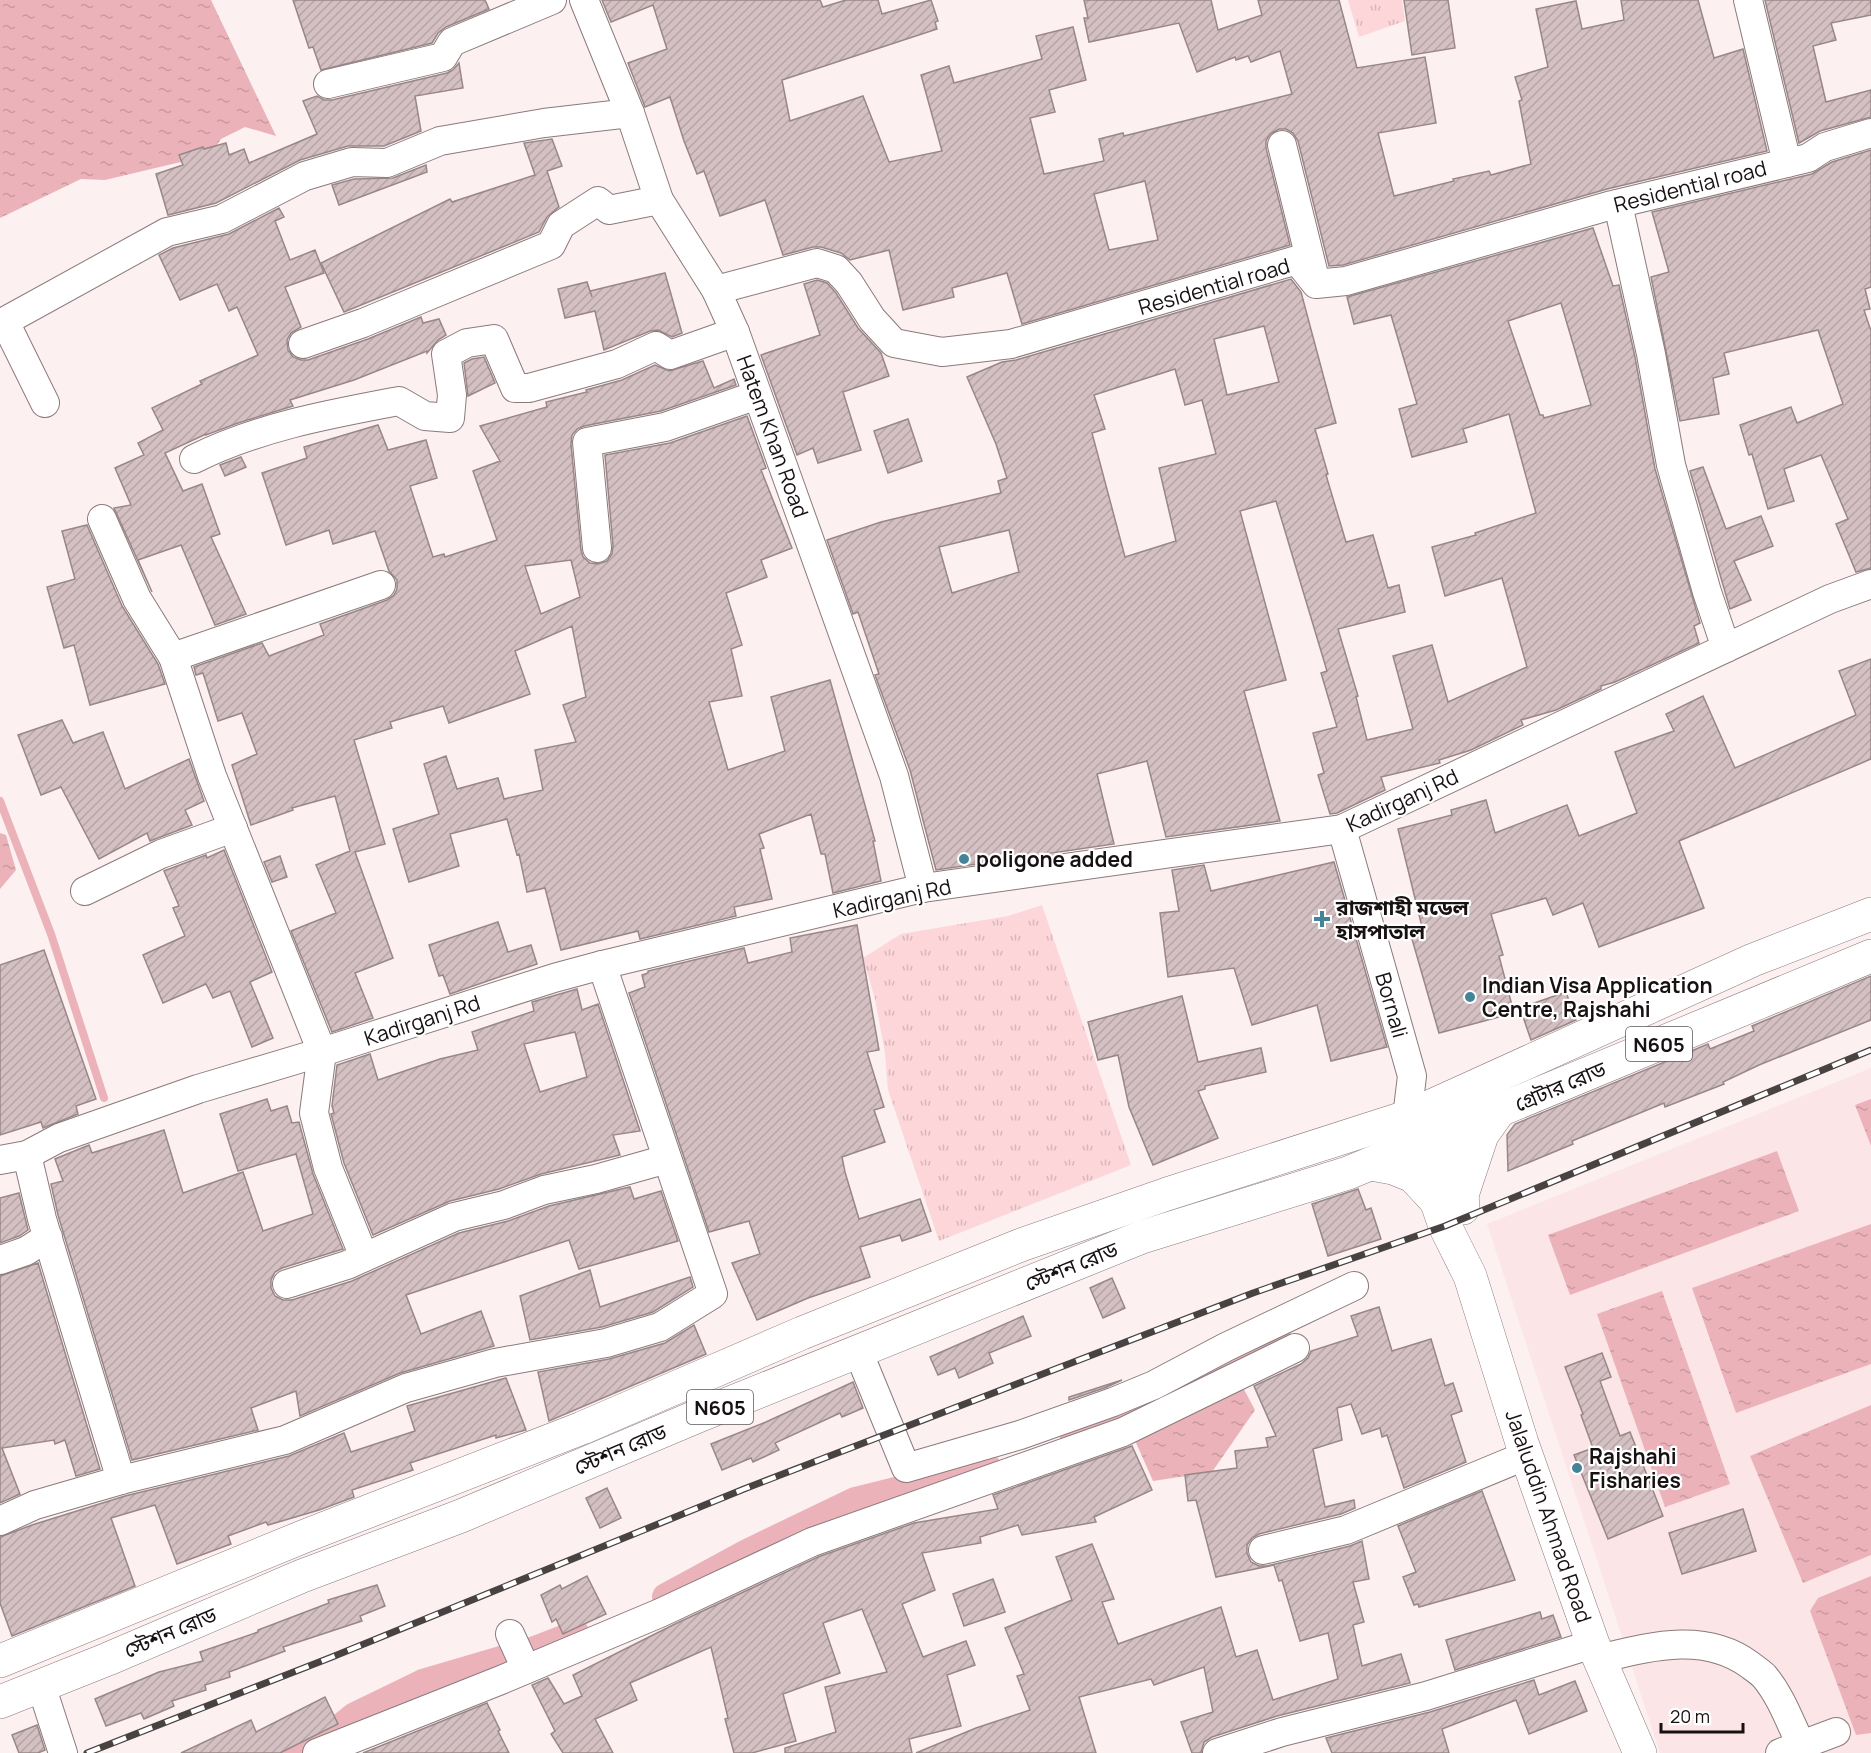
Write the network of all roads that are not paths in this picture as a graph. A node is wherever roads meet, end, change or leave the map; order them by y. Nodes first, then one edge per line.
1 (552, 0) edge
2 (584, 0) edge
3 (1748, 0) edge
4 (328, 84) dead end
5 (630, 113) junction
6 (1871, 133) edge
7 (1282, 145) dead end
8 (1787, 163) junction
9 (659, 200) junction
10 (1618, 204) junction
11 (1316, 284) junction
12 (716, 290) junction
13 (2, 323) edge
14 (735, 332) junction
15 (303, 344) dead end
16 (758, 395) junction
17 (45, 403) dead end
18 (194, 459) dead end
19 (102, 519) dead end
20 (597, 548) dead end
21 (1871, 584) edge
22 (381, 585) dead end
23 (1726, 648) junction
24 (173, 657) junction
25 (233, 828) junction
26 (1342, 829) junction
27 (923, 888) junction
28 (85, 891) dead end
29 (1871, 914) edge
30 (1871, 956) edge
31 (602, 965) junction
32 (322, 1052) junction
33 (1412, 1076) junction
34 (1499, 1111) junction
35 (1444, 1118) junction
36 (1412, 1131) junction
37 (14, 1157) edge
38 (667, 1159) junction
39 (1371, 1164) junction
40 (1450, 1199) junction
41 (48, 1238) junction
42 (364, 1257) junction
43 (0, 1260) edge
44 (288, 1284) dead end
45 (1354, 1286) dead end
46 (1295, 1348) dead end
47 (858, 1351) junction
48 (1113, 1402) junction
49 (1123, 1432) junction
50 (1020, 1436) junction
51 (1527, 1455) junction
52 (1029, 1465) junction
53 (121, 1480) junction
54 (355, 1517) junction
55 (0, 1521) edge
56 (1263, 1550) dead end
57 (369, 1551) junction
58 (510, 1634) dead end
59 (1596, 1652) junction
60 (0, 1661) edge
61 (526, 1669) junction
62 (41, 1685) junction
63 (0, 1702) edge
64 (1836, 1732) dead end
65 (1791, 1749) edge
66 (63, 1753) edge
67 (317, 1753) edge
68 (1217, 1753) edge
69 (1640, 1753) edge

1 - 4 street
2 - 5 street, Hatem Khan Road
3 - 8 street
5 - 9 street, Hatem Khan Road
5 - 13 street
6 - 8 street, Residential road
7 - 11 street
8 - 10 street, Residential road
9 - 12 street, Hatem Khan Road
9 - 15 street
10 - 11 street, Residential road
10 - 23 street
11 - 12 street, Residential road
12 - 14 street, Hatem Khan Road
13 - 17 street
14 - 16 street, Hatem Khan Road
14 - 18 street
16 - 20 street
16 - 27 street, Hatem Khan Road
19 - 24 street
21 - 23 street, Kadirganj Rd
22 - 24 street
23 - 26 street, Kadirganj Rd
24 - 25 street
25 - 28 street
25 - 32 street
26 - 27 street, Kadirganj Rd
26 - 33 street, Bornali
27 - 31 street, Kadirganj Rd
29 - 35 main road, N605
30 - 34 main road, গ্রেটার রোড / N605
31 - 32 street, Kadirganj Rd
31 - 38 street
32 - 37 street, Kadirganj Rd
32 - 42 street
33 - 35 street
33 - 36 street, Bornali
34 - 35 main road, গ্রেটার রোড / N605
34 - 40 main road
35 - 36 main road, স্টেশন রোড / N605
35 - 40 main road, Jalaluddin Ahmad Road
36 - 39 main road, স্টেশন রোড / N605
36 - 40 main road, Jalaluddin Ahmad Road
36 - 54 main road, স্টেশন রোড / N605
37 - 41 street
38 - 42 street
38 - 53 street
39 - 40 main road
39 - 47 main road, স্টেশন রোড / N605
40 - 51 main road, Jalaluddin Ahmad Road
41 - 43 street
41 - 53 street
42 - 44 street
45 - 48 street
46 - 49 street
47 - 50 street
47 - 57 main road, স্টেশন রোড / N605
48 - 49 street
48 - 50 street
49 - 52 street
50 - 52 street
51 - 56 street
51 - 59 main road, Jalaluddin Ahmad Road
52 - 61 street
53 - 55 street
54 - 57 main road
54 - 60 main road, স্টেশন রোড / N605
57 - 62 main road, স্টেশন রোড / N605
58 - 61 street
59 - 65 street
59 - 68 street
59 - 69 main road, Jalaluddin Ahmad Road
61 - 67 street
62 - 63 main road, স্টেশন রোড / N605
62 - 66 street
64 - 65 street

